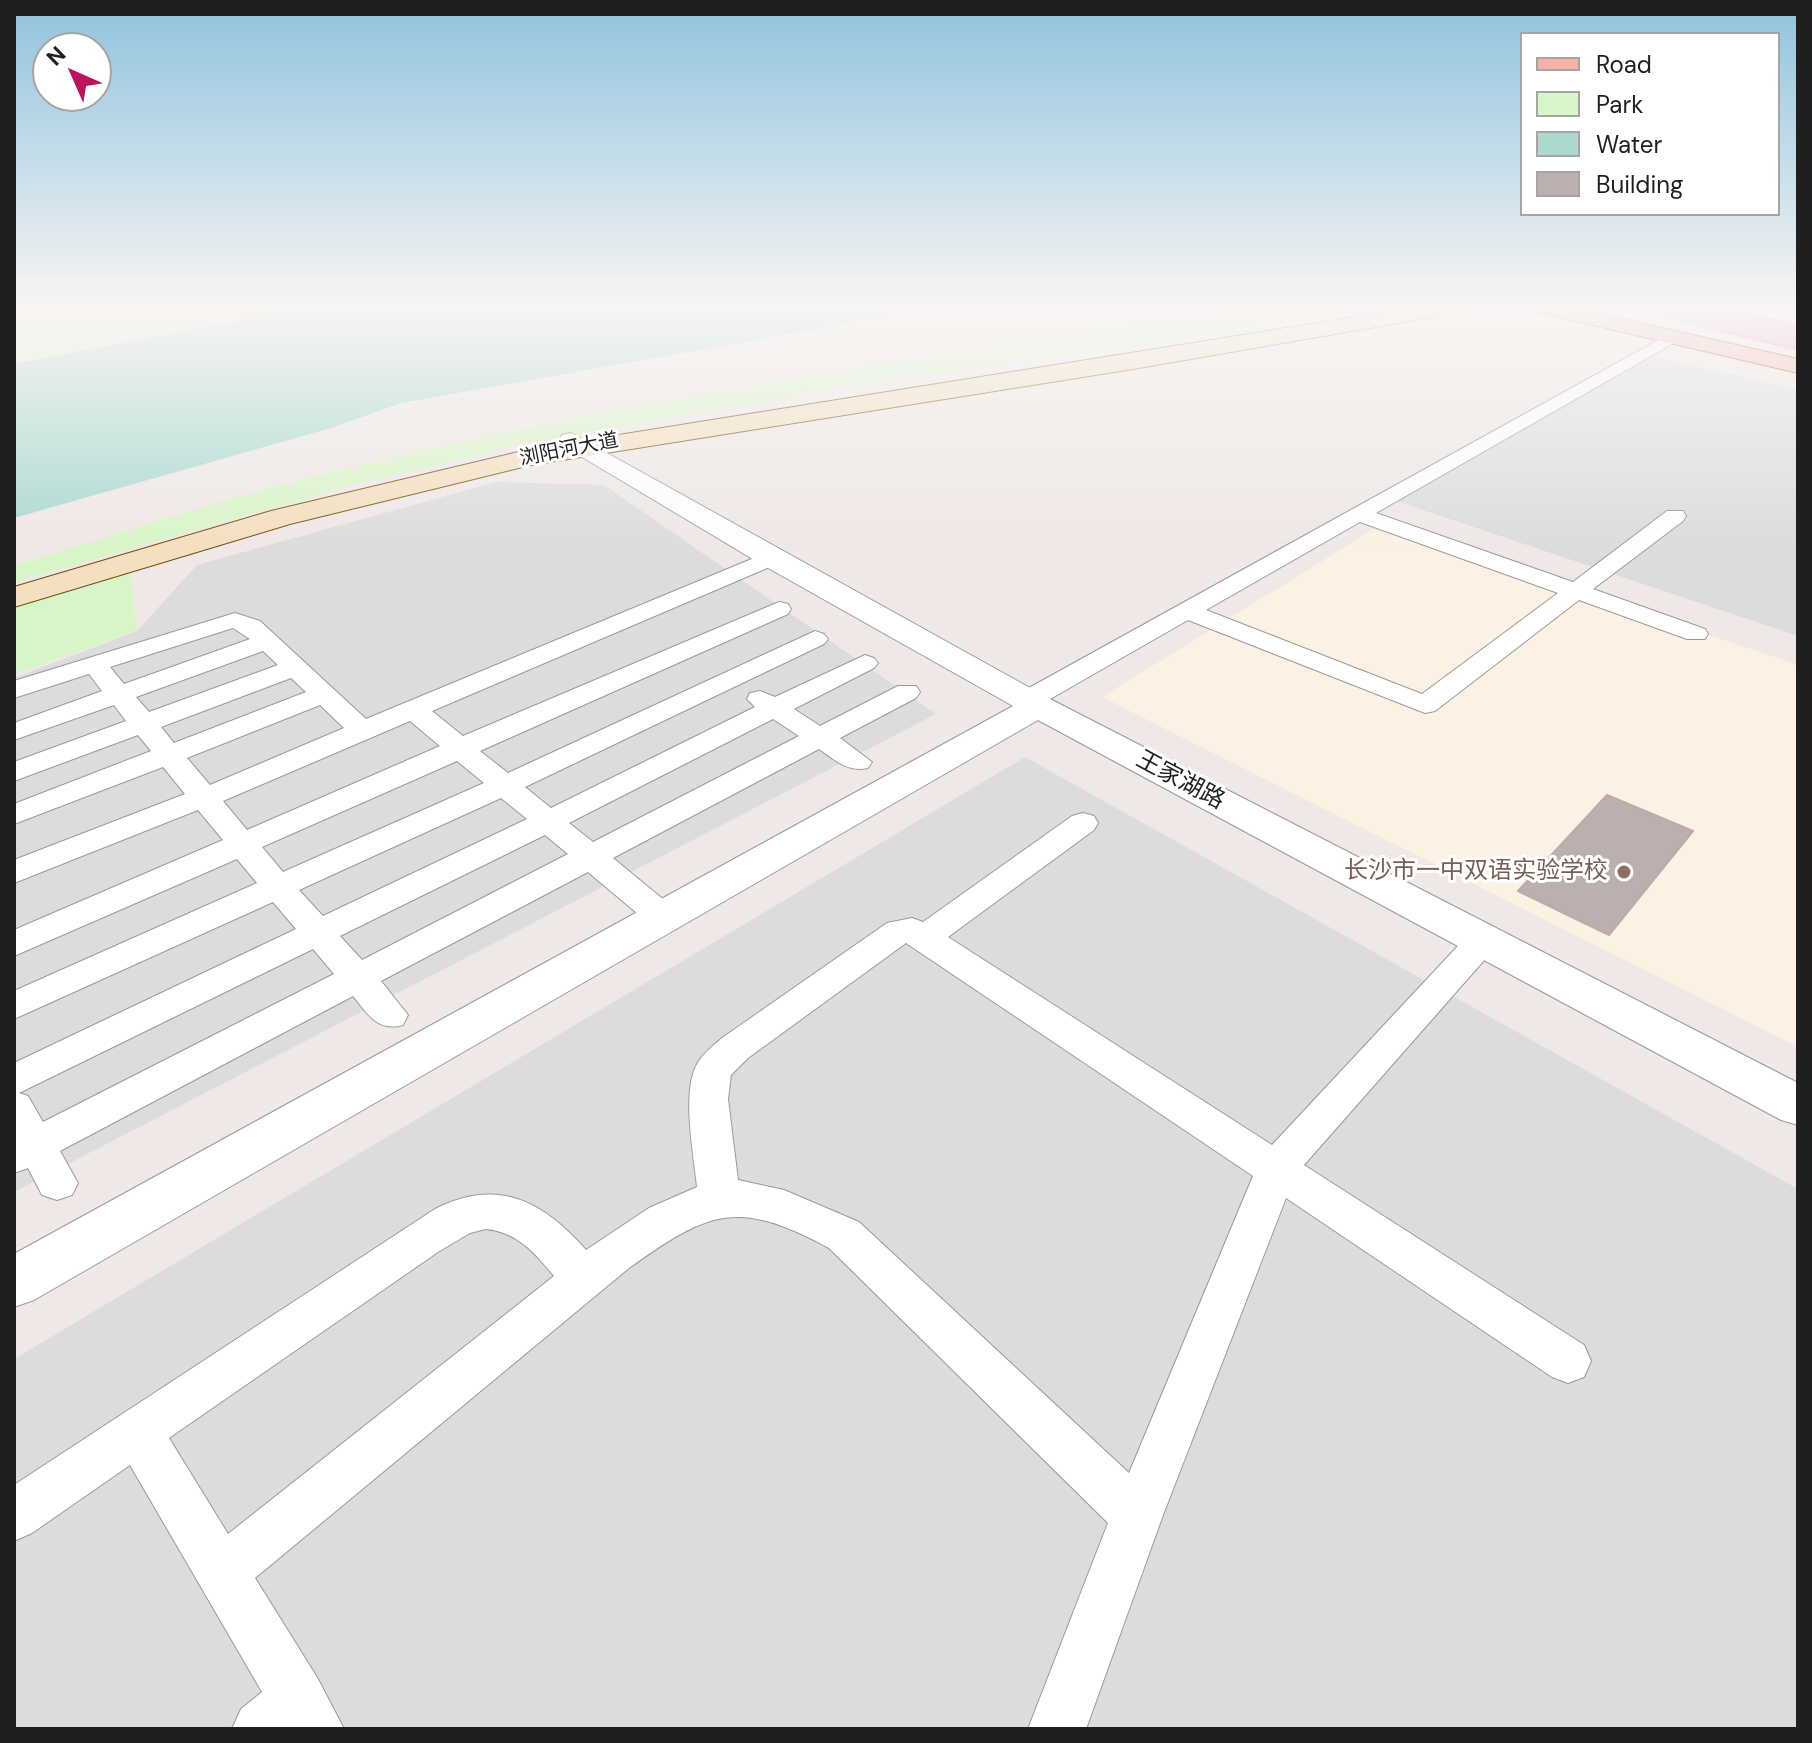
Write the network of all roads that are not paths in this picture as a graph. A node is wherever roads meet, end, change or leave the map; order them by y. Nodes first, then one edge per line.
1 (935, 386) edge
2 (968, 386) edge
3 (1585, 386) edge
4 (576, 444) junction
5 (1359, 514) junction
6 (1675, 516) dead end
7 (771, 558) junction
8 (14, 588) edge
9 (1575, 591) junction
10 (14, 597) edge
11 (779, 609) dead end
12 (1188, 611) junction
13 (628, 619) junction
14 (1696, 634) dead end
15 (815, 639) dead end
16 (268, 641) junction
17 (682, 652) junction
18 (93, 663) junction
19 (865, 663) dead end
20 (296, 667) junction
21 (728, 679) junction
22 (14, 690) edge
23 (907, 692) dead end
24 (119, 693) junction
25 (324, 694) junction
26 (1033, 703) junction
27 (774, 708) junction
28 (414, 710) junction
29 (144, 724) junction
30 (363, 731) junction
31 (14, 732) edge
32 (820, 738) junction
33 (462, 750) junction
34 (168, 755) junction
35 (858, 762) dead end
36 (14, 772) edge
37 (505, 785) junction
38 (204, 798) junction
39 (14, 815) edge
40 (548, 821) junction
41 (1083, 823) dead end
42 (244, 846) junction
43 (592, 858) junction
44 (14, 872) edge
45 (278, 887) junction
46 (663, 917) junction
47 (318, 933) junction
48 (925, 937) junction
49 (1482, 941) junction
50 (14, 944) edge
51 (359, 979) junction
52 (14, 1006) edge
53 (390, 1015) dead end
54 (14, 1080) edge
55 (1798, 1106) edge
56 (14, 1107) edge
57 (24, 1151) edge
58 (1277, 1167) junction
59 (57, 1183) dead end
60 (719, 1199) junction
61 (583, 1279) junction
62 (14, 1282) edge
63 (1568, 1361) dead end
64 (137, 1431) junction
65 (14, 1515) edge
66 (1137, 1515) junction
67 (222, 1572) junction
68 (291, 1719) edge
69 (1057, 1729) edge

1 - 4 main road, 浏阳河大道
2 - 4 main road, 浏阳河大道
3 - 5 street
4 - 7 street, 王家湖路
4 - 8 main road, 浏阳河大道
4 - 10 main road, 浏阳河大道
5 - 9 street
5 - 12 street
6 - 9 street
7 - 13 street
7 - 26 street, 王家湖路
9 - 12 street
9 - 14 street
11 - 17 street
12 - 26 street
13 - 17 street
13 - 28 street
15 - 21 street
16 - 18 street
16 - 20 street
16 - 24 street
17 - 21 street
17 - 33 street
18 - 22 street
18 - 24 street
19 - 27 street
20 - 25 street
20 - 29 street
21 - 27 street
21 - 37 street
23 - 32 street
24 - 29 street
24 - 31 street
25 - 30 street
25 - 34 street
26 - 46 street
26 - 49 street, 王家湖路
27 - 32 street
27 - 40 street
28 - 30 street
28 - 33 street
29 - 34 street
29 - 36 street
30 - 38 street
32 - 35 street
32 - 43 street
33 - 37 street
33 - 42 street
34 - 38 street
34 - 39 street
37 - 40 street
37 - 45 street
38 - 42 street
38 - 44 street
40 - 43 street
40 - 47 street
41 - 48 street
42 - 45 street
42 - 50 street
43 - 46 street
43 - 51 street
45 - 47 street
45 - 52 street
46 - 62 street
47 - 51 street
47 - 54 street
48 - 58 street
48 - 60 street
49 - 55 street, 王家湖路
49 - 58 street
51 - 53 street
51 - 57 street
56 - 57 street
57 - 59 street
58 - 63 street
58 - 66 street
60 - 61 street
60 - 66 street
61 - 64 street
61 - 67 street
64 - 65 street
64 - 67 street
66 - 69 street
67 - 68 street

